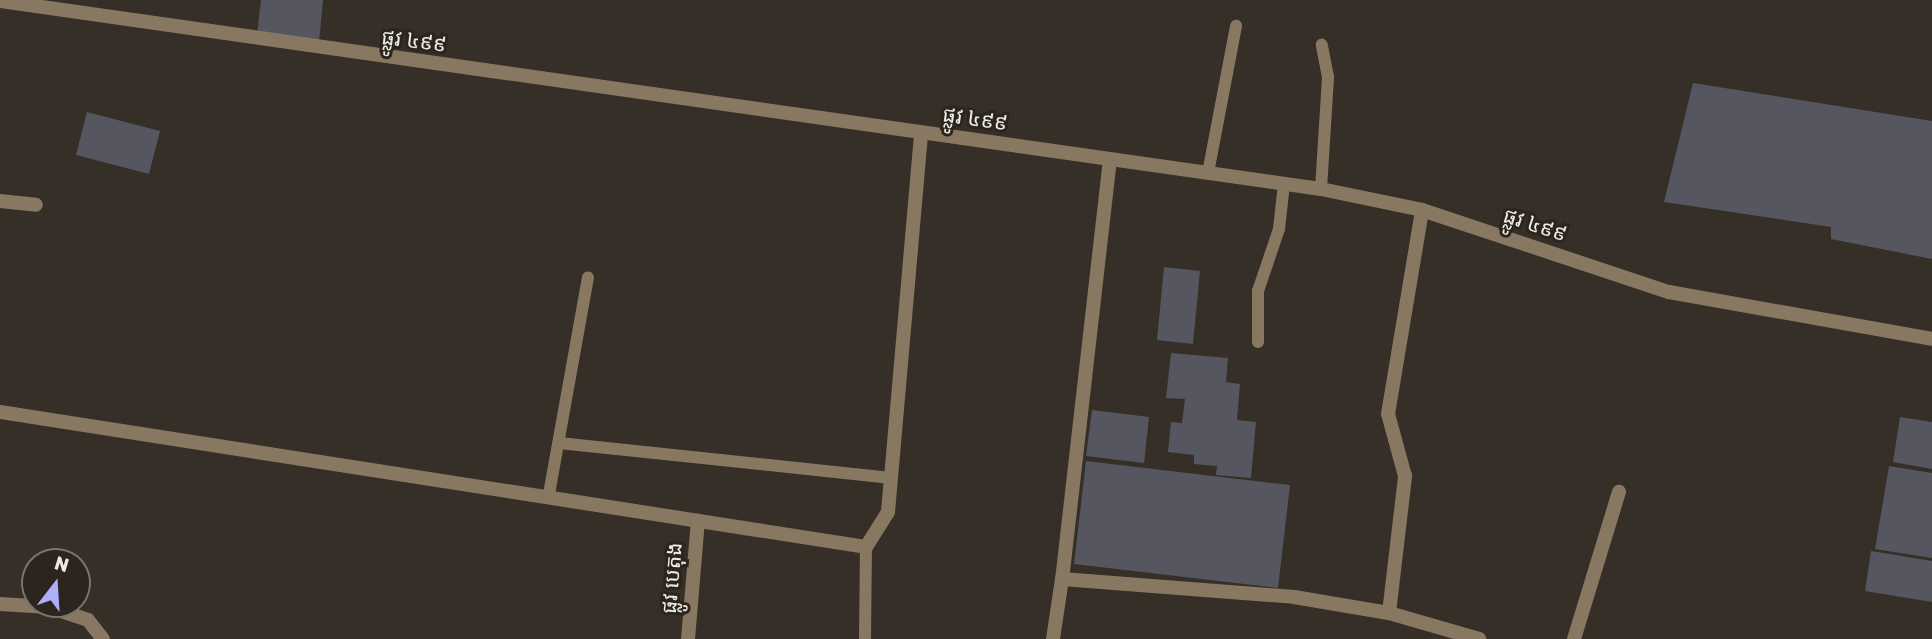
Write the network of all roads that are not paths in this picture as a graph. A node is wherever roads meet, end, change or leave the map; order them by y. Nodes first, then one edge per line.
1 (0, 1) edge
2 (1236, 26) dead end
3 (1322, 44) dead end
4 (921, 132) junction
5 (1110, 159) junction
6 (1208, 173) junction
7 (1284, 184) junction
8 (1321, 189) junction
9 (0, 201) edge
10 (36, 205) dead end
11 (1422, 210) junction
12 (589, 277) dead end
13 (1932, 339) edge
14 (1258, 342) dead end
15 (0, 412) edge
16 (559, 443) junction
17 (891, 478) junction
18 (1619, 492) dead end
19 (549, 494) junction
20 (698, 520) junction
21 (866, 547) junction
22 (1062, 579) junction
23 (0, 604) edge
24 (1389, 613) junction
25 (103, 639) edge
26 (688, 639) edge
27 (866, 639) edge
28 (1053, 639) edge
29 (1479, 639) edge
30 (1574, 639) edge

1 - 4 street, ផ្លូវ ៤៩៩
2 - 6 lane
3 - 8 lane
4 - 5 street, ផ្លូវ ៤៩៩
4 - 17 street
5 - 6 street, ផ្លូវ ៤៩៩
5 - 22 street
6 - 7 street, ផ្លូវ ៤៩៩
7 - 8 street, ផ្លូវ ៤៩៩
7 - 14 lane
8 - 11 street, ផ្លូវ ៤៩៩
9 - 10 street
11 - 13 street, ផ្លូវ ៤៩៩
11 - 24 street
12 - 16 lane
15 - 19 street
16 - 17 lane
16 - 19 lane
17 - 21 street
18 - 30 street
19 - 20 street
20 - 21 street
20 - 26 street, ផ្លូវ បេតុង
21 - 27 lane
22 - 24 street
22 - 28 street
23 - 25 street
24 - 29 street

